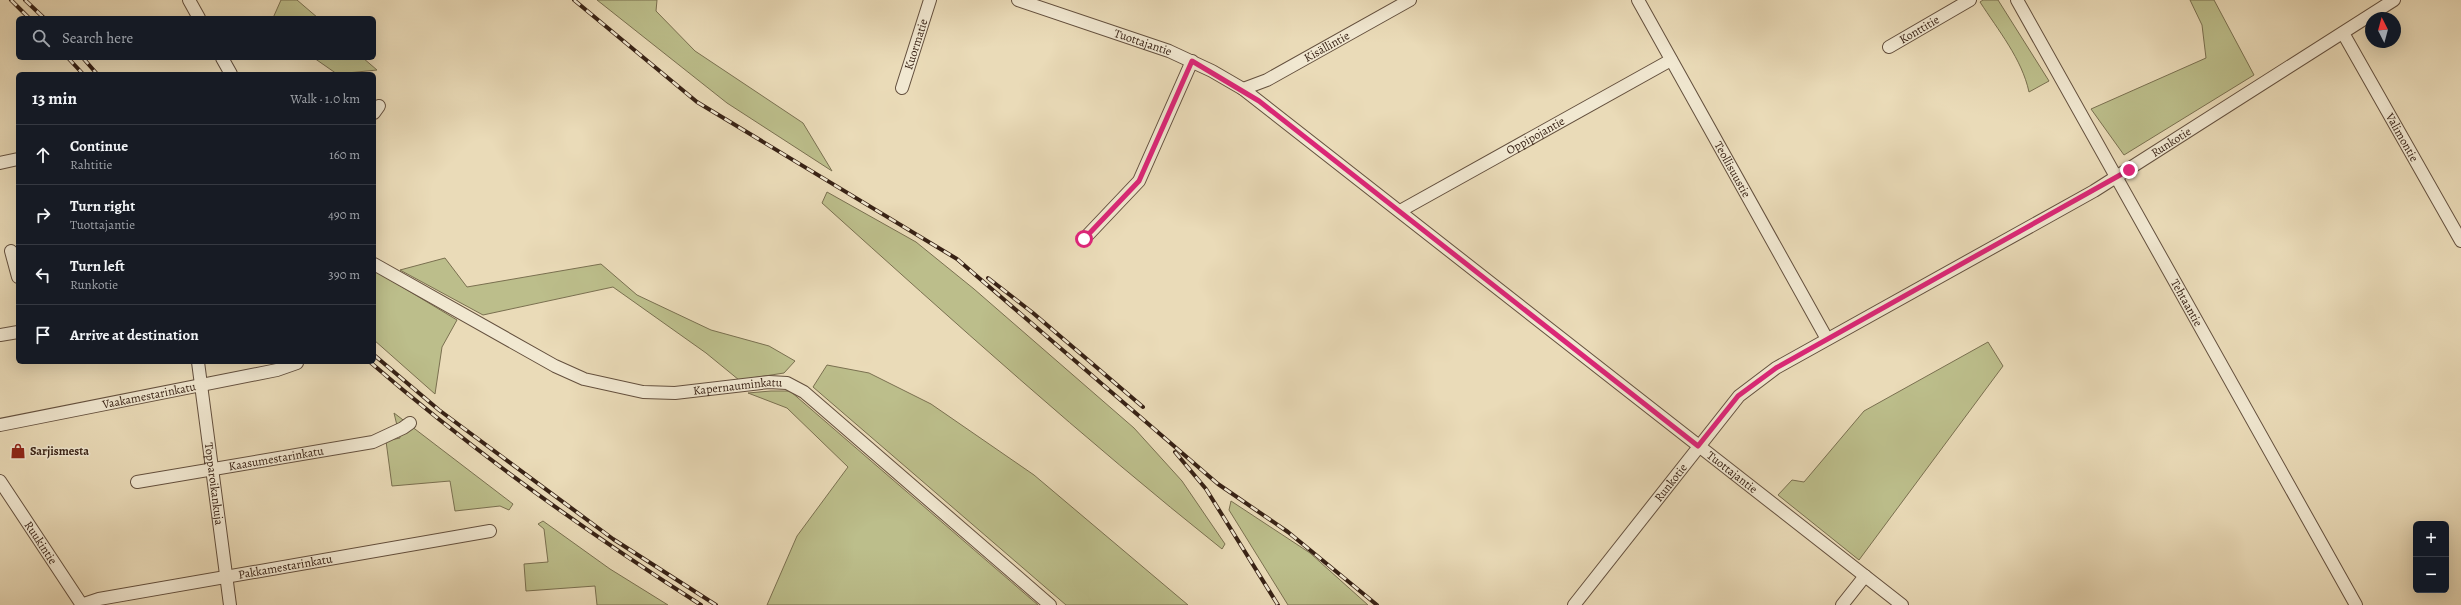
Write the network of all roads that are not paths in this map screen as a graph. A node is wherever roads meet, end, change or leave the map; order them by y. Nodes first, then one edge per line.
1 (189, 0) edge
2 (930, 0) edge
3 (1018, 0) edge
4 (1410, 0) edge
5 (1638, 0) edge
6 (1970, 0) edge
7 (2017, 0) edge
8 (2394, 0) edge
9 (198, 16) edge
10 (2343, 33) junction
11 (1889, 47) dead end
12 (223, 60) edge
13 (1672, 60) junction
14 (1192, 61) junction
15 (230, 72) edge
16 (902, 88) dead end
17 (1243, 89) junction
18 (16, 159) edge
19 (0, 163) edge
20 (2117, 178) junction
21 (1400, 211) junction
22 (1084, 239) dead end
23 (2461, 241) edge
24 (10, 251) edge
25 (376, 265) edge
26 (16, 270) edge
27 (16, 332) edge
28 (0, 335) edge
29 (1827, 340) junction
30 (198, 364) edge
31 (294, 364) edge
32 (201, 385) junction
33 (410, 423) dead end
34 (0, 425) edge
35 (1698, 446) junction
36 (212, 468) junction
37 (0, 481) edge
38 (137, 482) dead end
39 (490, 531) dead end
40 (1865, 576) junction
41 (227, 578) junction
42 (81, 605) edge
43 (230, 605) edge
44 (1050, 605) edge
45 (1574, 605) edge
46 (1842, 605) edge
47 (1902, 605) edge
48 (2356, 605) edge

1 - 9 street
2 - 16 street, Kuormatie
3 - 14 street, Tuottajantie
4 - 17 street, Kisällintie
5 - 13 street, Teollisuustie
6 - 11 street, Konttitie
7 - 20 street, Tehtaantie
8 - 10 street, Runkotie
10 - 20 street, Runkotie
10 - 23 street, Valimontie
12 - 15 street
13 - 21 street, Oppipojantie
13 - 29 street, Teollisuustie
14 - 17 street, Tuottajantie
14 - 22 street
17 - 21 street, Tuottajantie
18 - 19 street
20 - 29 street, Runkotie
20 - 48 street, Tehtaantie
21 - 35 street, Tuottajantie
24 - 26 street
25 - 44 street, Kapernauminkatu
27 - 28 street
29 - 35 street, Runkotie
30 - 32 street, Topparoikankuja
31 - 32 street, Vaakamestarinkatu
32 - 34 street, Vaakamestarinkatu
32 - 36 street, Topparoikankuja
33 - 36 street, Kaasumestarinkatu
35 - 40 street, Tuottajantie
35 - 45 street, Runkotie
36 - 38 street, Kaasumestarinkatu
36 - 41 street, Topparoikankuja
37 - 42 street, Ruukintie
39 - 41 street, Pakkamestarinkatu
40 - 46 street
40 - 47 street, Tuottajantie
41 - 42 street, Pakkamestarinkatu
41 - 43 street, Topparoikankuja

